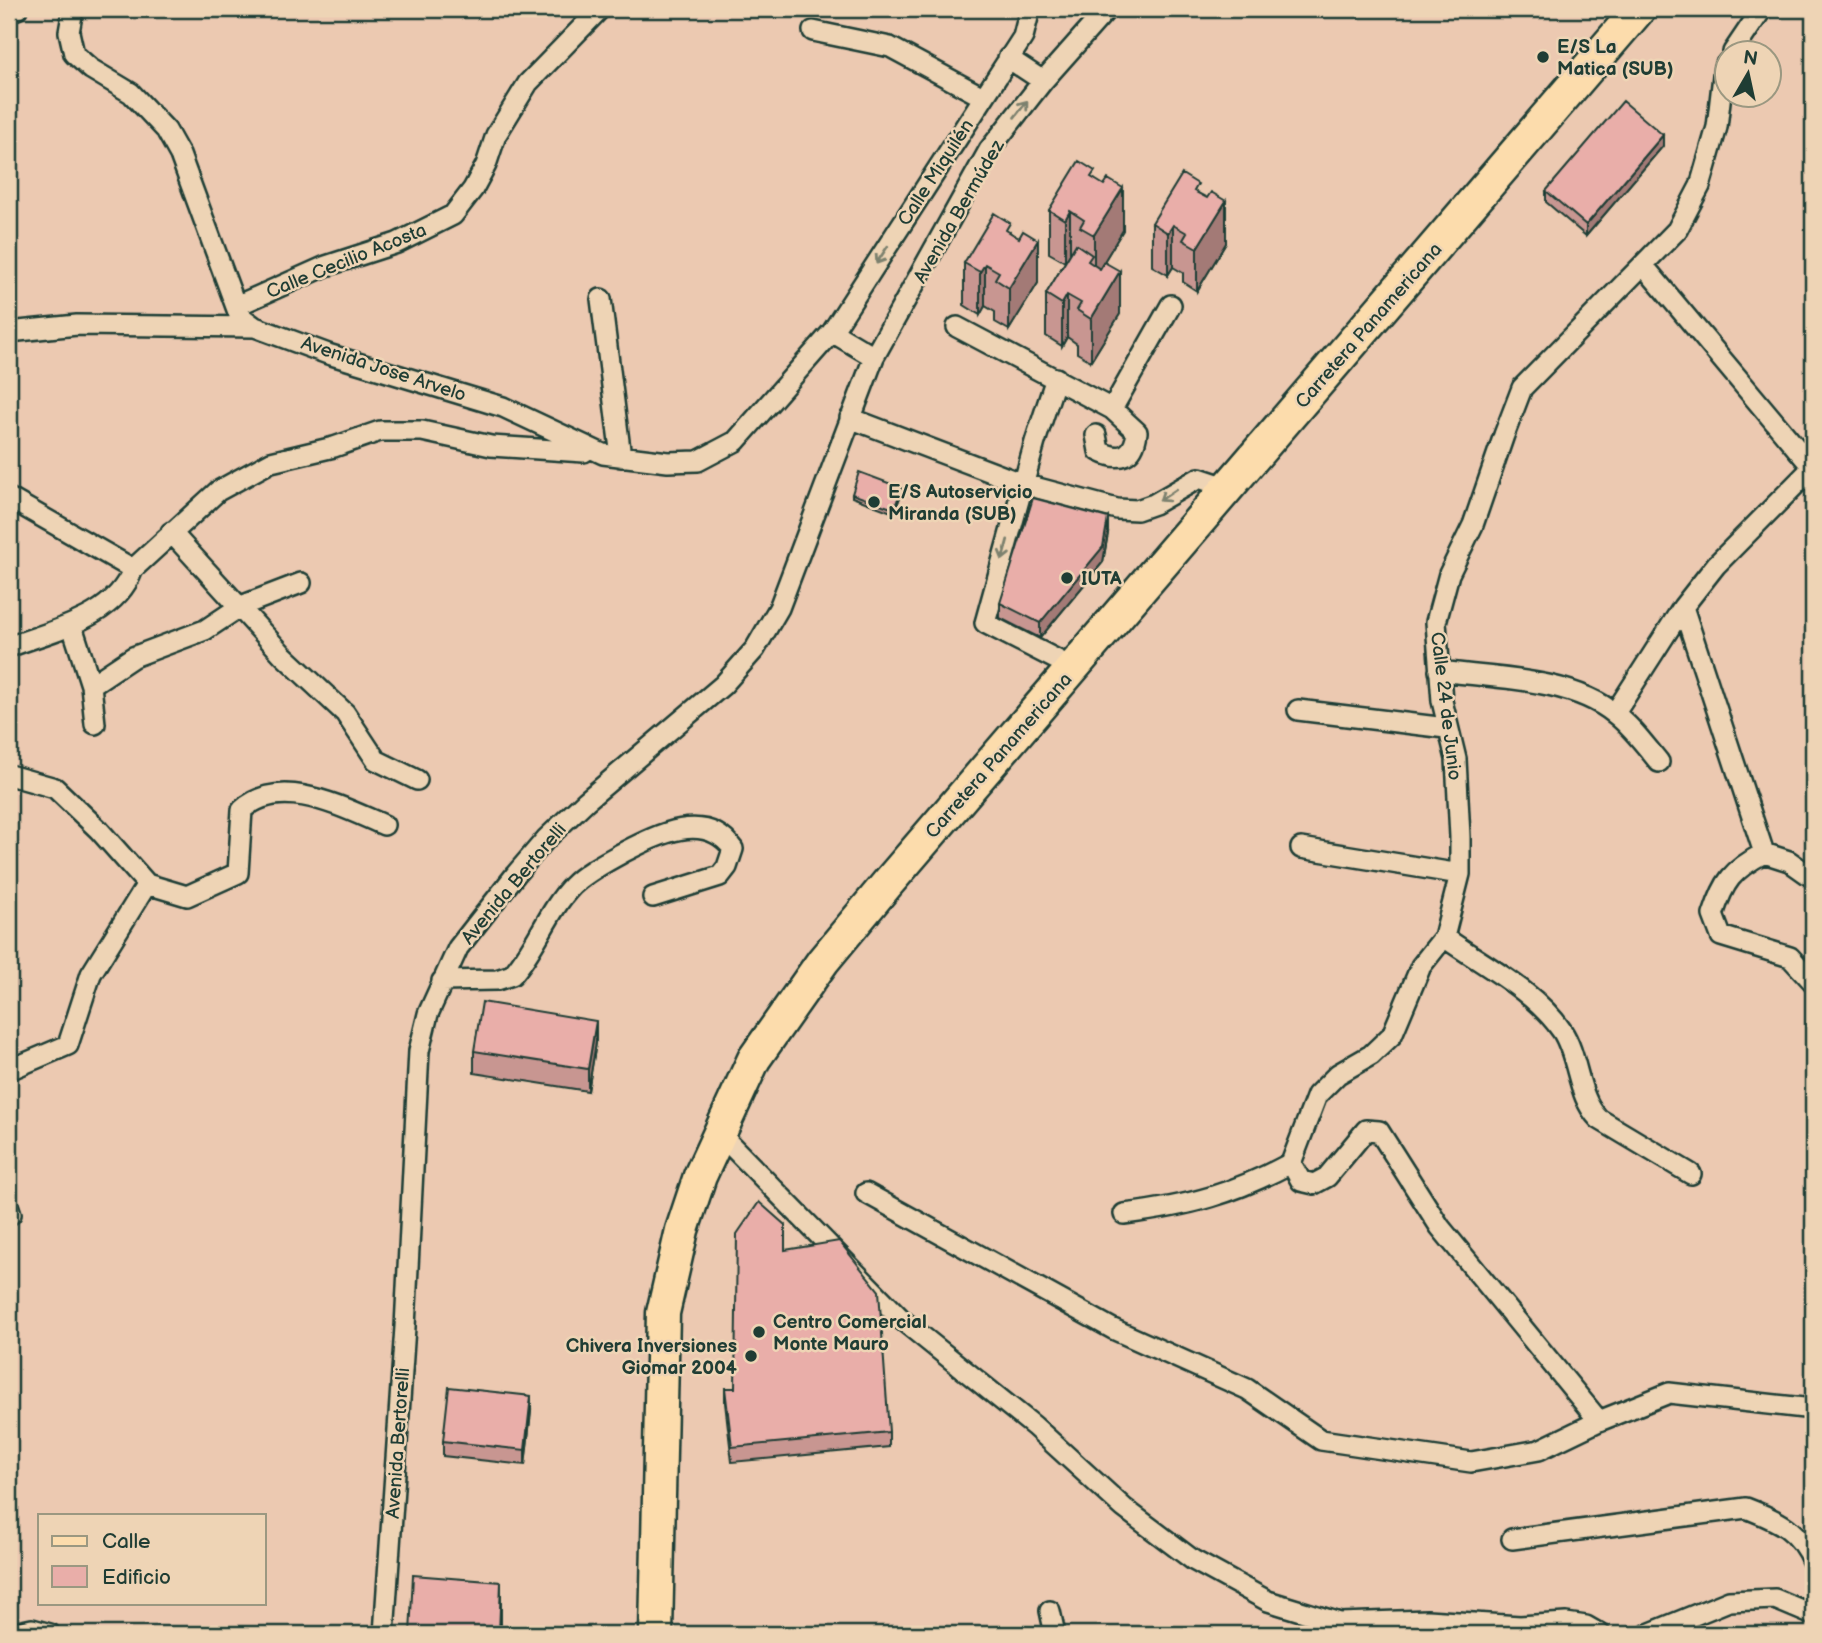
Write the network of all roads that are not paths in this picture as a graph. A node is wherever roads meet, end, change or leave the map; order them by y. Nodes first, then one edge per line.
1 (17, 9) edge
2 (73, 9) edge
3 (600, 9) edge
4 (1030, 9) edge
5 (1107, 9) edge
6 (1639, 9) edge
7 (1762, 9) edge
8 (9, 12) edge
9 (813, 31) dead end
10 (1742, 38) edge
11 (1008, 58) junction
12 (1043, 81) junction
13 (983, 97) junction
14 (1719, 108) edge
15 (1643, 265) junction
16 (601, 299) dead end
17 (1171, 304) dead end
18 (236, 306) junction
19 (255, 327) junction
20 (957, 327) dead end
21 (9, 332) edge
22 (832, 332) junction
23 (874, 357) junction
24 (1055, 378) junction
25 (1112, 409) junction
26 (850, 418) junction
27 (1096, 435) dead end
28 (612, 456) junction
29 (1813, 468) edge
30 (1023, 484) junction
31 (1229, 488) junction
32 (9, 498) edge
33 (171, 532) junction
34 (133, 569) junction
35 (301, 583) dead end
36 (241, 606) junction
37 (1683, 607) junction
38 (72, 626) junction
39 (9, 646) edge
40 (1073, 668) junction
41 (1438, 671) junction
42 (91, 685) junction
43 (1298, 710) dead end
44 (1615, 713) junction
45 (95, 724) dead end
46 (1446, 728) junction
47 (1659, 762) dead end
48 (9, 775) edge
49 (417, 779) dead end
50 (384, 825) dead end
51 (1301, 848) dead end
52 (1764, 853) junction
53 (1460, 874) junction
54 (1813, 878) edge
55 (147, 884) junction
56 (653, 897) dead end
57 (1444, 937) junction
58 (442, 981) junction
59 (1813, 982) edge
60 (9, 1070) edge
61 (718, 1132) junction
62 (1291, 1163) junction
63 (1691, 1174) dead end
64 (866, 1193) dead end
65 (1124, 1214) dead end
66 (1813, 1409) edge
67 (1599, 1421) junction
68 (1512, 1539) dead end
69 (1813, 1563) edge
70 (1050, 1611) dead end
71 (1813, 1615) edge
72 (9, 1634) edge
73 (50, 1634) edge
74 (384, 1634) edge
75 (656, 1634) edge
76 (1055, 1634) edge
77 (1600, 1634) edge
78 (1648, 1634) edge

1 - 8 street
2 - 18 street, Avenida Jose Arvelo
3 - 18 street, Calle Cecilio Acosta
4 - 11 street, Calle Miquilén
5 - 12 street, Avenida Bermúdez
6 - 31 main road, Carretera Panamericana
7 - 10 street
9 - 13 street
11 - 12 street
11 - 13 street, Calle Miquilén
23 -> 12 street, Avenida Bermúdez
13 -> 22 street, Calle Miquilén
14 - 15 street, Calle 24 de Junio
15 - 29 street
15 - 41 street, Calle 24 de Junio
16 - 28 street
17 - 25 street
18 - 19 street, Avenida Jose Arvelo
19 - 21 street
19 - 28 street, Avenida Jose Arvelo
20 - 24 street
22 - 23 street
22 - 28 street, Avenida Jose Arvelo
23 - 26 street, Avenida Bertorelli
24 - 25 street
24 - 30 street
25 - 27 street
26 - 30 street
26 - 58 street, Avenida Bertorelli
28 - 33 street
29 - 37 street
31 -> 30 street
30 -> 40 street
31 - 40 main road, Carretera Panamericana
32 - 34 street
33 - 34 street
33 - 36 street
34 - 38 street
35 - 36 street
36 - 42 street
36 - 49 street
37 - 44 street
37 - 52 street
38 - 39 street
38 - 42 street
40 - 61 main road, Carretera Panamericana
41 - 44 street
41 - 46 street, Calle 24 de Junio
42 - 45 street
43 - 46 street
44 - 47 street
46 - 53 street, Calle 24 de Junio
48 - 55 street
50 - 55 street
51 - 53 street
52 - 54 street
52 - 59 street
53 - 57 street, Calle 24 de Junio
55 - 60 street
56 - 58 street
57 - 62 street, Calle 24 de Junio
57 - 63 street
58 - 74 street, Avenida Bertorelli
61 - 75 main road, Carretera Panamericana
61 - 77 street
62 - 65 street
62 - 67 street
64 - 67 street
66 - 67 street
68 - 69 street
70 - 76 street
71 - 78 street
72 - 73 street

